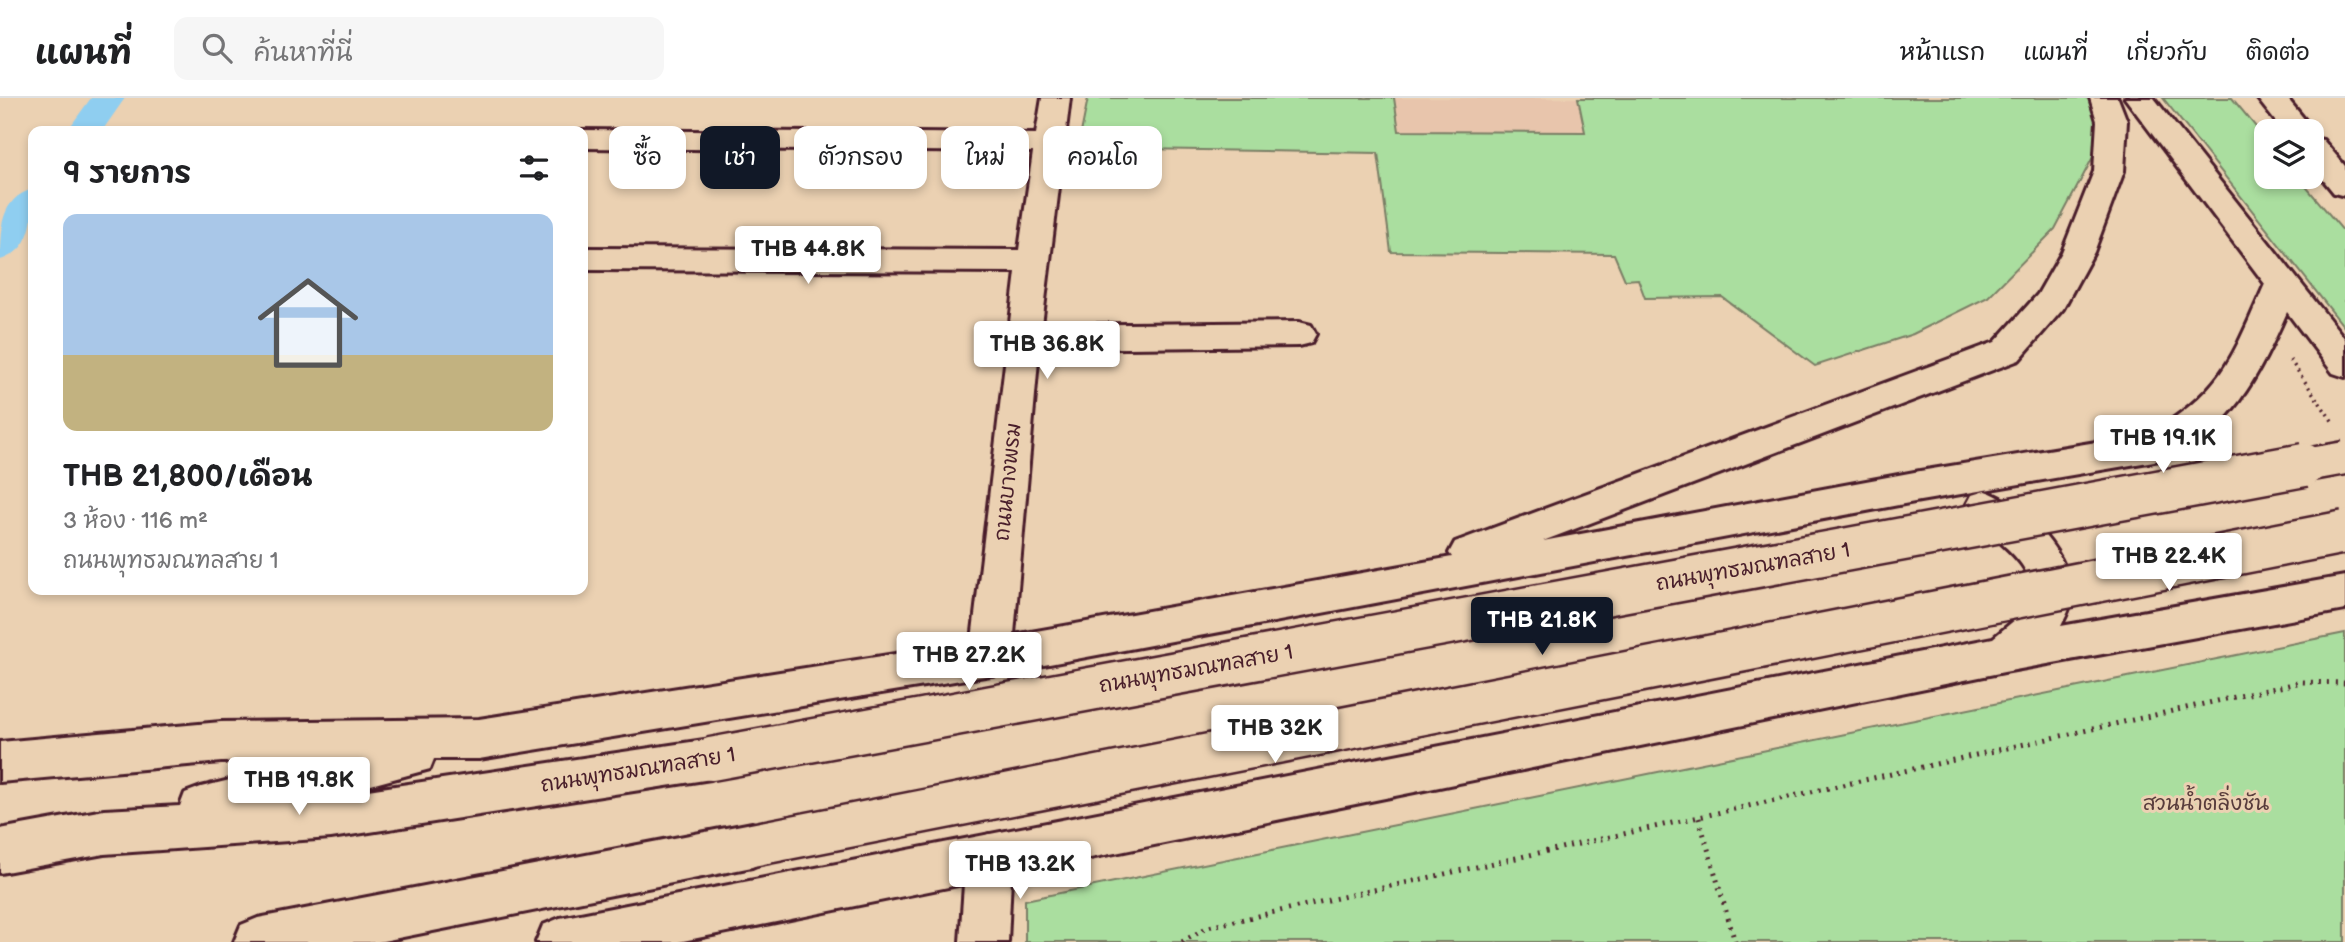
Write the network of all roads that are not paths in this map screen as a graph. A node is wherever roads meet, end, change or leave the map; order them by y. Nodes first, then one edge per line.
1 (1056, 98) edge
2 (2104, 98) edge
3 (2139, 98) edge
4 (2271, 98) edge
5 (2289, 119) edge
6 (1052, 126) edge
7 (588, 139) edge
8 (1043, 143) edge
9 (2324, 162) edge
10 (1043, 187) edge
11 (2345, 187) edge
12 (588, 259) edge
13 (1033, 261) junction
14 (2283, 282) junction
15 (1299, 334) dead end
16 (1023, 337) junction
17 (2345, 364) edge
18 (2341, 443) edge
19 (1920, 486) junction
20 (2345, 533) edge
21 (1375, 588) junction
22 (2345, 593) edge
23 (2004, 654) junction
24 (991, 657) junction
25 (479, 739) junction
26 (0, 762) edge
27 (104, 832) junction
28 (9, 850) edge
29 (989, 856) junction
30 (620, 930) junction
31 (258, 942) edge
32 (560, 942) edge
33 (670, 942) edge
34 (984, 942) edge

1 - 6 main road, ถนนบางพรม
2 - 21 main road
3 - 14 main road
4 - 5 main road
7 - 8 main road
9 - 11 main road
10 - 13 main road, ถนนบางพรม
12 - 13 main road
13 - 16 main road, ถนนบางพรม
14 - 17 main road
14 - 19 main road
15 - 16 main road
16 - 24 main road, ถนนบางพรม
18 - 27 main road, ถนนพุทธมณฑลสาย 1, bridge
19 - 21 main road
19 - 23 main road
20 - 31 main road, bridge
21 - 24 main road
22 - 23 main road
23 - 29 main road
24 - 25 main road
25 - 26 main road
25 - 27 main road
27 - 28 main road, ถนนพุทธมณฑลสาย 1
29 - 30 main road
29 - 34 main road
30 - 32 main road
30 - 33 main road

